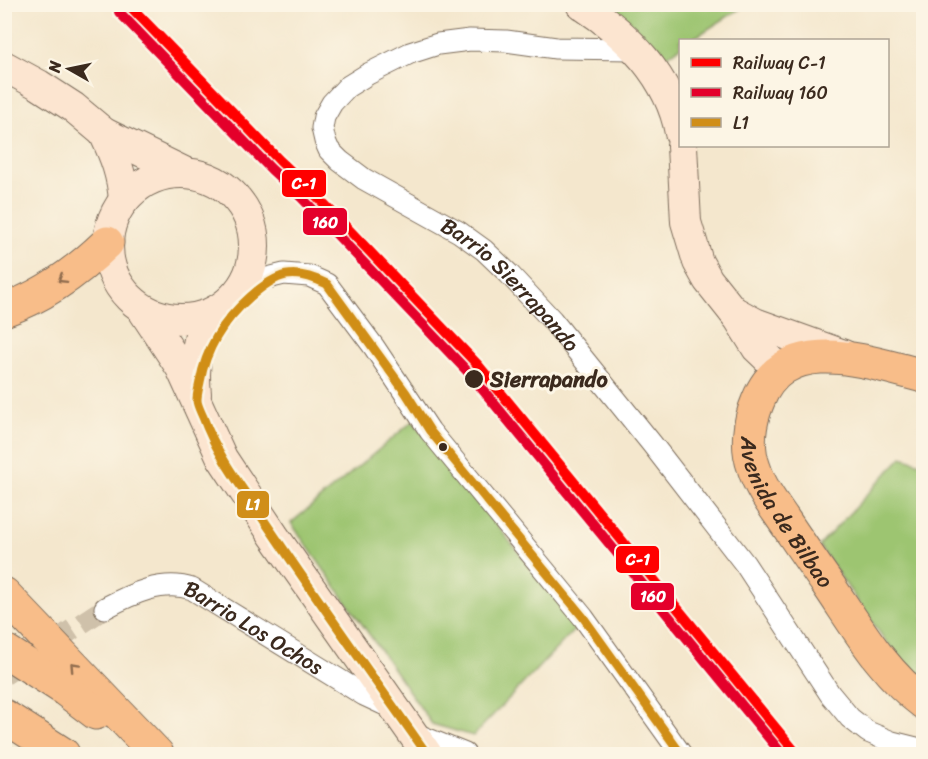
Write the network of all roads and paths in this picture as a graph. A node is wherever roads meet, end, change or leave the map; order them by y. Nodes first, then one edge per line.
1 (581, 4) edge
2 (634, 49) junction
3 (4, 66) edge
4 (679, 128) edge
5 (104, 133) junction
6 (682, 147) edge
7 (186, 173) junction
8 (124, 200) junction
9 (107, 243) junction
10 (243, 284) junction
11 (142, 309) junction
12 (4, 310) edge
13 (206, 315) junction
14 (742, 318) junction
15 (858, 360) junction
16 (783, 370) junction
17 (924, 376) edge
18 (197, 400) junction
19 (752, 419) junction
20 (4, 594) edge
21 (105, 608) tunnel mouth
22 (4, 650) edge
23 (924, 703) edge
24 (4, 716) edge
25 (411, 732) edge
26 (924, 750) edge
27 (63, 754) edge
28 (142, 754) edge
29 (157, 754) edge
30 (465, 754) edge
31 (681, 754) edge

1 - 2 street
2 - 4 street
2 - 26 street, Barrio Sierrapando
3 - 5 street
5 - 7 street
5 - 8 street
6 - 14 street
7 - 8 street
7 - 10 street
8 - 9 street
9 - 11 street
9 -> 12 highway
10 - 13 street
10 - 31 street
11 - 13 street
11 - 18 street
13 - 18 street
14 - 15 street
14 - 16 street
14 - 19 street
15 - 16 highway, Avenida de Bilbao
15 - 17 highway, Avenida de Bilbao
16 - 19 highway, Avenida de Bilbao
18 - 25 street, Barrio Los Ochos
19 - 23 highway, Avenida de Bilbao
29 -> 20 highway
21 - 25 street, Barrio Los Ochos
22 - 28 highway
24 - 27 highway
25 - 30 street, Barrio Los Ochos

